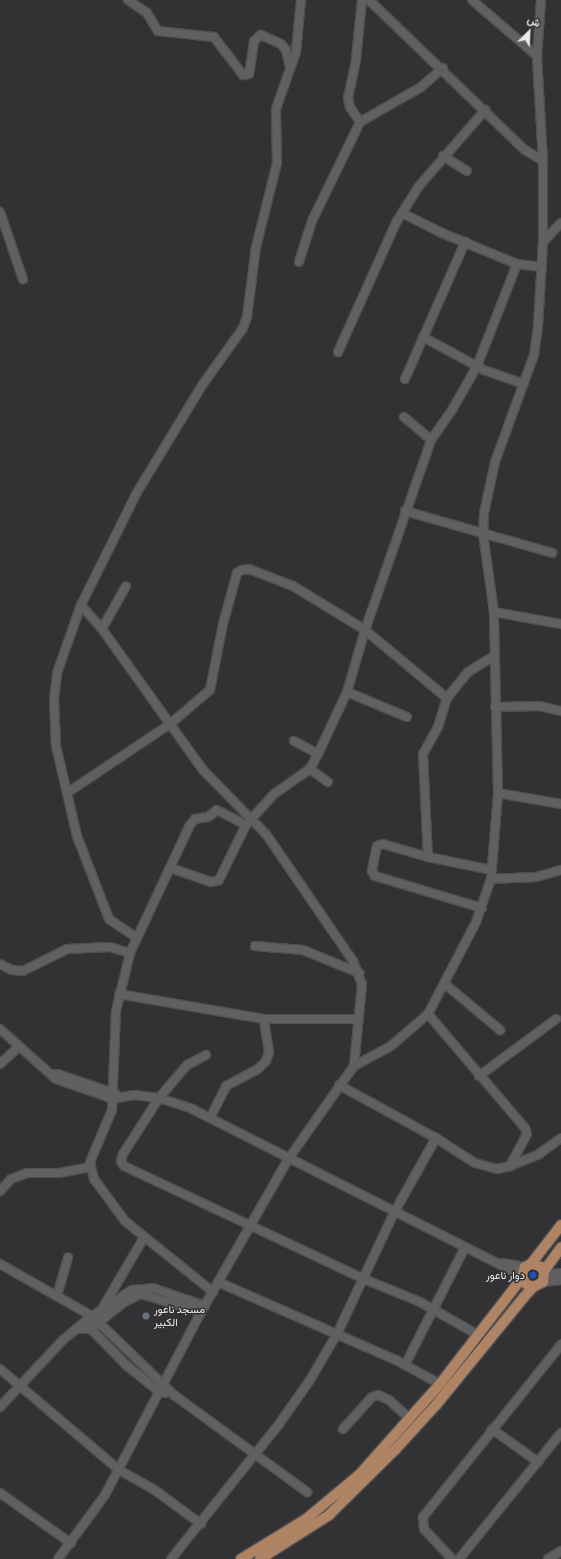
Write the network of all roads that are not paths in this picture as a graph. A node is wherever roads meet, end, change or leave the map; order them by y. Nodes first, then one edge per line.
1 (128, 0) edge
2 (300, 0) edge
3 (362, 0) edge
4 (370, 0) edge
5 (472, 0) edge
6 (541, 0) edge
7 (537, 56) junction
8 (443, 68) junction
9 (290, 70) junction
10 (485, 110) junction
11 (360, 122) junction
12 (443, 156) junction
13 (543, 161) junction
14 (467, 171) dead end
15 (0, 212) edge
16 (402, 213) junction
17 (561, 223) edge
18 (465, 242) junction
19 (543, 242) junction
20 (299, 262) dead end
21 (518, 264) junction
22 (540, 267) junction
23 (23, 280) dead end
24 (423, 337) junction
25 (338, 352) dead end
26 (477, 366) junction
27 (405, 379) dead end
28 (524, 384) junction
29 (404, 417) dead end
30 (431, 440) junction
31 (405, 511) junction
32 (483, 534) junction
33 (552, 553) dead end
34 (126, 586) dead end
35 (81, 605) junction
36 (494, 612) junction
37 (561, 624) edge
38 (102, 629) junction
39 (365, 630) junction
40 (494, 656) junction
41 (347, 692) junction
42 (447, 698) junction
43 (495, 707) junction
44 (561, 711) edge
45 (407, 717) dead end
46 (170, 724) junction
47 (294, 741) dead end
48 (318, 754) junction
49 (310, 769) junction
50 (328, 782) dead end
51 (67, 793) junction
52 (498, 793) junction
53 (561, 804) edge
54 (252, 818) junction
55 (246, 825) junction
56 (428, 857) junction
57 (171, 868) junction
58 (492, 870) junction
59 (561, 870) edge
60 (491, 879) junction
61 (482, 908) junction
62 (138, 938) junction
63 (255, 946) dead end
64 (130, 953) junction
65 (0, 964) edge
66 (359, 973) junction
67 (444, 984) junction
68 (119, 994) junction
69 (428, 1014) junction
70 (264, 1018) junction
71 (359, 1019) junction
72 (556, 1019) dead end
73 (0, 1029) edge
74 (500, 1030) dead end
75 (18, 1047) junction
76 (206, 1055) dead end
77 (0, 1064) edge
78 (354, 1066) junction
79 (479, 1076) junction
80 (339, 1085) junction
81 (116, 1096) junction
82 (159, 1098) junction
83 (210, 1118) junction
84 (436, 1138) junction
85 (561, 1138) edge
86 (289, 1158) junction
87 (510, 1166) junction
88 (89, 1167) junction
89 (0, 1191) edge
90 (395, 1212) junction
91 (249, 1225) junction
92 (561, 1225) edge
93 (144, 1239) junction
94 (465, 1247) junction
95 (560, 1252) edge
96 (68, 1258) dead end
97 (0, 1264) edge
98 (525, 1271) junction
99 (561, 1273) edge
100 (541, 1278) junction
101 (364, 1279) junction
102 (561, 1280) edge
103 (218, 1282) junction
104 (213, 1292) junction
105 (57, 1296) junction
106 (203, 1309) junction
107 (82, 1310) junction
108 (101, 1310) junction
109 (433, 1310) junction
110 (92, 1316) junction
111 (84, 1321) junction
112 (98, 1323) junction
113 (79, 1329) junction
114 (90, 1329) junction
115 (337, 1334) junction
116 (478, 1335) junction
117 (561, 1345) edge
118 (405, 1365) junction
119 (0, 1369) edge
120 (164, 1384) junction
121 (440, 1384) junction
122 (19, 1386) junction
123 (160, 1392) junction
124 (174, 1395) junction
125 (0, 1407) edge
126 (410, 1419) junction
127 (343, 1429) dead end
128 (492, 1429) junction
129 (561, 1433) edge
130 (255, 1452) junction
131 (538, 1462) junction
132 (119, 1470) junction
133 (307, 1492) dead end
134 (0, 1494) edge
135 (201, 1524) junction
136 (71, 1543) junction
137 (561, 1551) edge
138 (62, 1558) edge
139 (171, 1559) edge
140 (241, 1559) edge
141 (260, 1559) edge
142 (452, 1559) edge
143 (459, 1559) edge
144 (548, 1559) edge

1 - 9 street
2 - 9 street
3 - 11 street
4 - 8 street
5 - 7 street
6 - 7 street
7 - 13 street
8 - 10 street
8 - 11 street
9 - 35 street
10 - 12 street
10 - 13 street
11 - 20 street
12 - 14 street
12 - 16 street
13 - 19 street
15 - 23 street
16 - 18 street
16 - 25 street
17 - 19 street
18 - 21 street
18 - 24 street
19 - 22 street
21 - 22 street
21 - 26 street
22 - 28 street
24 - 26 street
24 - 27 street
26 - 28 street
26 - 30 street
28 - 32 street
29 - 30 street
30 - 31 street
31 - 32 street
31 - 39 street
32 - 33 street
32 - 36 street
34 - 38 street
35 - 38 street
35 - 51 street
36 - 37 street
36 - 40 street
38 - 46 street
39 - 41 street
39 - 42 street
39 - 46 street
40 - 42 street
40 - 43 street
41 - 45 street
41 - 48 street
42 - 56 street
43 - 44 street
43 - 52 street
46 - 51 street
46 - 54 street
47 - 48 street
48 - 49 street
49 - 50 street
49 - 54 street
51 - 62 street
52 - 53 street
52 - 58 street
54 - 55 street
54 - 66 street
55 - 57 street
55 - 57 street
56 - 58 street
56 - 61 street
57 - 62 street
58 - 60 street
59 - 60 street
60 - 61 street
61 - 67 street
62 - 64 street
63 - 66 street
64 - 65 street
64 - 68 street
66 - 71 street
67 - 69 street
67 - 74 street
68 - 70 street
68 - 81 street
69 - 78 street
69 - 79 street
70 - 71 street
70 - 83 street
71 - 78 street
72 - 79 street
73 - 75 street
75 - 77 street
75 - 81 street
76 - 82 street
78 - 80 street
79 - 87 street
80 - 84 street
80 - 86 street
81 - 82 street
81 - 88 street
82 - 83 street
82 - 91 street
83 - 86 street
84 - 87 street
84 - 90 street
85 - 87 street
86 - 90 street
86 - 91 street
88 - 89 street
88 - 93 street
90 - 94 street
90 - 101 street
91 - 101 street
91 - 103 street
92 - 98 main road
93 - 104 street
93 - 108 street
94 - 98 street
94 - 109 street
95 - 100 main road
96 - 105 street
97 - 105 street
98 - 100 main road
98 - 100 main road
98 - 116 main road
99 - 100 street
100 - 102 street
100 - 141 main road
101 - 109 street
101 - 115 street
103 - 104 street
103 - 115 street
104 - 106 street
105 - 107 street
106 - 108 street
106 - 112 street
106 - 120 street
107 - 110 street
107 - 111 street
108 - 110 street
109 - 116 street
109 - 118 street
110 - 111 street
110 - 112 street
111 - 113 street
111 - 114 street
112 - 114 street
112 - 120 street
113 - 114 street
113 - 122 street
114 - 123 street
115 - 118 street
115 - 130 street
116 - 121 main road
117 - 128 street
118 - 121 street
119 - 122 street
120 - 123 street
120 - 124 street
121 - 126 main road
122 - 125 street
122 - 132 street
123 - 124 street
123 - 132 street
124 - 130 street
126 - 127 street
126 - 140 main road
128 - 131 street
128 - 142 street
129 - 131 street
130 - 133 street
130 - 135 street
131 - 143 street
132 - 135 street
132 - 136 street
134 - 136 street
135 - 139 street
136 - 138 street
137 - 144 street

